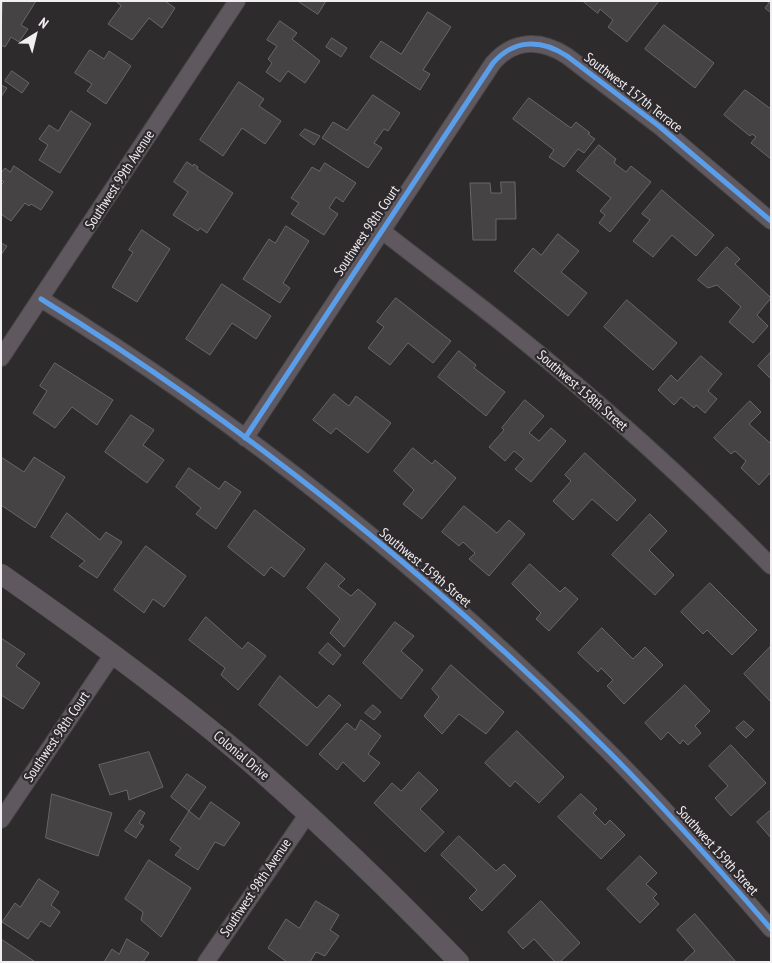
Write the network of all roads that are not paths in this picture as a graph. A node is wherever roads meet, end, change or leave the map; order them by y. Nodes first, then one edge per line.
1 (237, 1) edge
2 (518, 46) joint
3 (771, 220) edge
4 (381, 230) junction
5 (41, 299) junction
6 (1, 358) edge
7 (245, 438) junction
8 (771, 566) edge
9 (1, 574) edge
10 (113, 654) junction
11 (307, 814) junction
12 (1, 820) edge
13 (771, 929) edge
14 (206, 962) edge
15 (459, 962) edge

1 - 5 street, Southwest 99th Avenue
2 - 3 street, Southwest 157th Terrace
2 - 4 street, Southwest 98th Court
4 - 7 street, Southwest 98th Court
4 - 8 street, Southwest 158th Street
5 - 6 street, Southwest 99th Avenue
5 - 7 street, Southwest 159th Street
7 - 13 street, Southwest 159th Street
9 - 10 street, Colonial Drive
10 - 11 street, Colonial Drive
10 - 12 street, Southwest 98th Court
11 - 14 street, Southwest 98th Avenue
11 - 15 street, Colonial Drive

